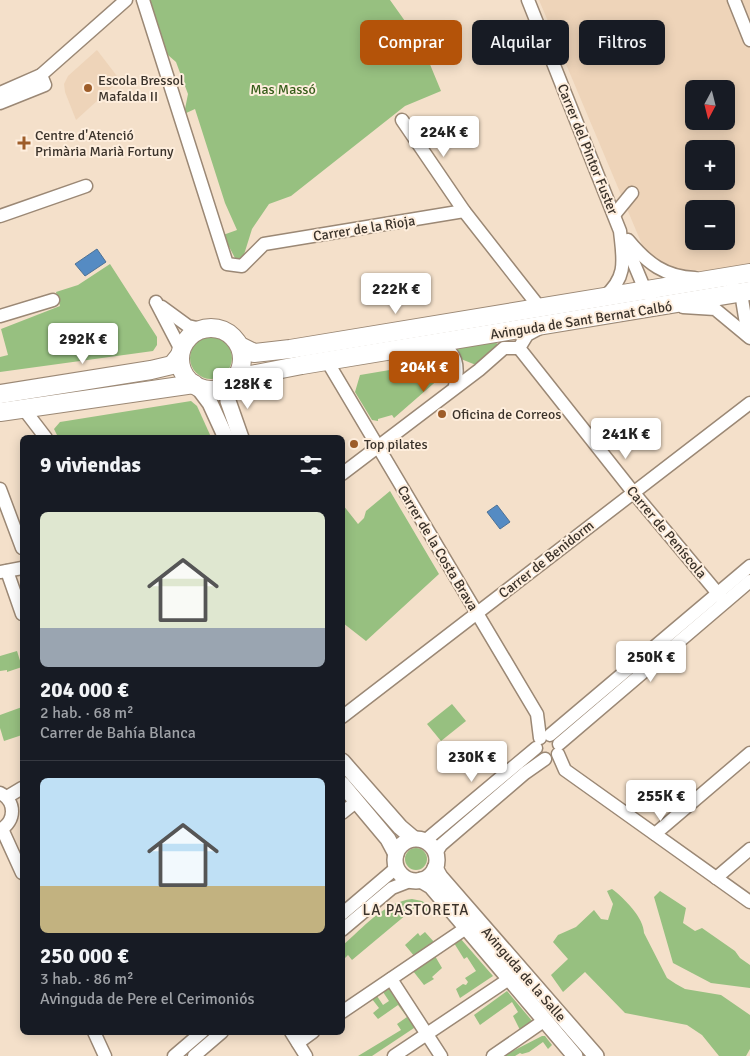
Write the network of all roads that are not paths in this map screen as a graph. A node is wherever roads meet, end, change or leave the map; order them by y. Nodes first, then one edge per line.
1 (126, 0) edge
2 (143, 0) edge
3 (528, 0) edge
4 (734, 0) edge
5 (750, 40) edge
6 (43, 80) junction
7 (0, 93) edge
8 (0, 103) edge
9 (402, 120) dead end
10 (86, 186) dead end
11 (632, 193) dead end
12 (464, 211) junction
13 (614, 215) junction
14 (0, 216) edge
15 (620, 231) junction
16 (750, 274) edge
17 (716, 279) junction
18 (645, 290) junction
19 (744, 294) edge
20 (604, 297) junction
21 (53, 300) dead end
22 (669, 306) junction
23 (540, 308) junction
24 (0, 316) edge
25 (543, 327) junction
26 (201, 329) junction
27 (480, 336) junction
28 (749, 337) edge
29 (438, 342) junction
30 (240, 346) junction
31 (519, 348) junction
32 (180, 353) junction
33 (327, 360) junction
34 (232, 381) junction
35 (196, 386) junction
36 (455, 386) junction
37 (0, 394) edge
38 (750, 403) edge
39 (23, 408) junction
40 (0, 412) edge
41 (44, 435) edge
42 (225, 435) edge
43 (240, 435) edge
44 (377, 447) junction
45 (345, 472) edge
46 (0, 489) edge
47 (633, 492) junction
48 (20, 543) edge
49 (750, 566) edge
50 (20, 568) edge
51 (3, 572) edge
52 (750, 581) edge
53 (721, 597) junction
54 (20, 610) edge
55 (476, 613) junction
56 (345, 714) edge
57 (549, 744) junction
58 (750, 753) edge
59 (345, 764) edge
60 (345, 787) edge
61 (20, 789) edge
62 (3, 795) edge
63 (357, 801) junction
64 (18, 810) edge
65 (345, 811) edge
66 (1, 829) edge
67 (655, 834) junction
68 (419, 839) junction
69 (750, 849) edge
70 (436, 860) junction
71 (396, 861) junction
72 (20, 869) edge
73 (716, 878) junction
74 (415, 881) junction
75 (750, 902) edge
76 (345, 911) edge
77 (345, 927) edge
78 (466, 928) junction
79 (391, 979) junction
80 (509, 979) junction
81 (345, 1010) edge
82 (545, 1020) junction
83 (426, 1034) junction
84 (95, 1035) edge
85 (198, 1035) edge
86 (218, 1035) edge
87 (294, 1038) edge
88 (105, 1056) edge
89 (174, 1056) edge
90 (194, 1056) edge
91 (306, 1056) edge
92 (394, 1056) edge
93 (441, 1056) edge
94 (493, 1056) edge
95 (576, 1056) edge
96 (596, 1056) edge

1 - 6 street
2 - 12 street, Carrer de la Rioja
3 - 13 street, Carrer del Pintor Fuster
4 - 5 street
6 - 7 street
6 - 8 street
9 - 12 street
10 - 14 street
11 - 13 street
12 - 23 street
13 - 15 street, Carrer del Pintor Fuster
15 - 17 street
15 - 18 street
15 - 20 street, Carrer del Pintor Fuster
16 - 17 main road, Avinguda de Sant Bernat Calbó
17 - 18 main road, Avinguda de Sant Bernat Calbó
17 - 19 street
18 - 20 main road, Avinguda de Sant Bernat Calbó
18 - 22 street
18 - 27 street
19 - 22 main road, Avinguda de Sant Bernat Calbó
19 - 28 street
20 - 23 main road, Avinguda de Sant Bernat Calbó
21 - 24 street
22 - 25 main road, Avinguda de Sant Bernat Calbó
22 - 28 street
23 - 30 main road, Avinguda de Sant Bernat Calbó
25 - 27 main road, Avinguda de Sant Bernat Calbó
25 - 31 street
26 - 30 main road, Avinguda de Sant Bernat Calbó
26 - 32 main road
26 - 32 street
27 - 29 main road, Avinguda de Sant Bernat Calbó
29 - 33 main road, Avinguda de Sant Bernat Calbó
29 - 36 street
30 - 34 main road
31 - 36 street
31 - 47 street, Carrer de Peníscola
32 - 35 main road
32 - 37 main road
33 - 34 main road, Avinguda de Sant Bernat Calbó
33 - 44 street, Carrer de la Costa Brava
34 - 35 main road, Avinguda de Sant Bernat Calbó
34 - 43 street
35 - 39 main road, Avinguda de Sant Bernat Calbó
35 - 42 street
36 - 44 street
38 - 47 street, Carrer de Benidorm
39 - 40 main road, Avinguda de Sant Bernat Calbó
39 - 41 street
44 - 45 street
44 - 55 street, Carrer de la Costa Brava
46 - 48 street
47 - 53 street, Carrer de Peníscola
47 - 55 street, Carrer de Benidorm
49 - 53 street
50 - 51 street
51 - 54 street
52 - 53 street
53 - 57 street
55 - 56 street, Carrer de Benidorm
55 - 57 street, Carrer de la Costa Brava
57 - 67 street
57 - 68 street
57 - 70 street
58 - 67 street
59 - 68 street
60 - 63 street
61 - 62 street
62 - 64 street
63 - 65 street
63 - 71 street
64 - 66 street
66 - 72 street
67 - 73 street
68 - 70 street
68 - 71 street
69 - 73 street
70 - 74 street
70 - 96 street, Avinguda de la Salle
71 - 74 street
71 - 76 street
73 - 75 street
74 - 77 street
74 - 78 street, Avinguda de la Salle
78 - 79 street
78 - 80 street, Avinguda de la Salle
79 - 81 street
79 - 83 street
80 - 82 street, Avinguda de la Salle
80 - 83 street
82 - 94 street
82 - 95 street, Avinguda de la Salle
83 - 92 street
83 - 93 street
84 - 88 street
85 - 89 street
86 - 90 street
87 - 91 street

